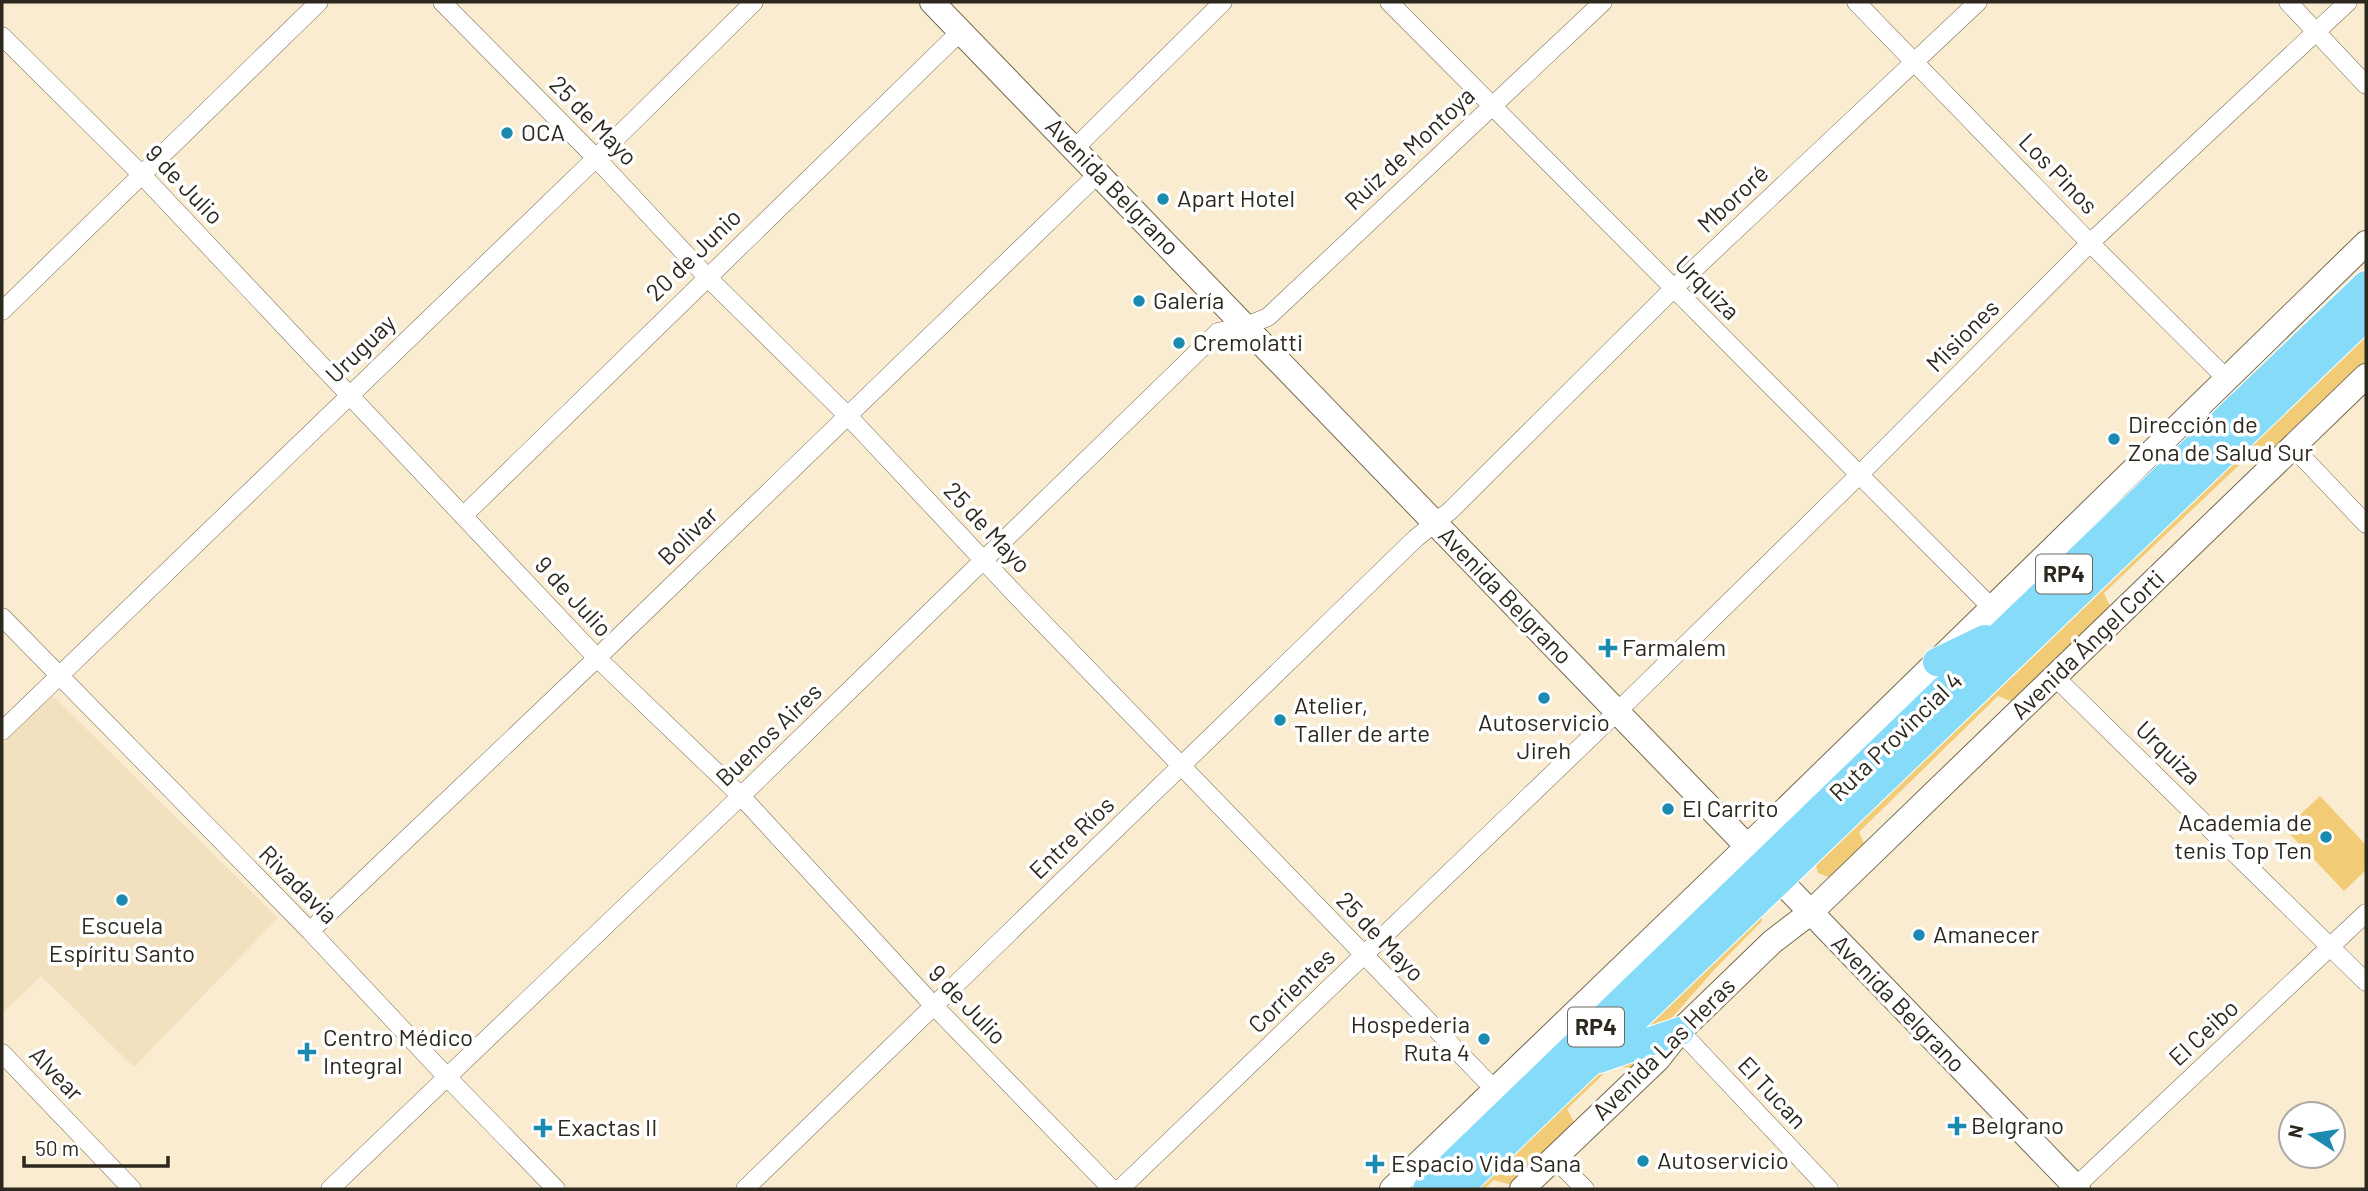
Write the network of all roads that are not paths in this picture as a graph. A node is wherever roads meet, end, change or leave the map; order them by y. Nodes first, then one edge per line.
1 (319, 2) edge
2 (442, 2) edge
3 (754, 2) edge
4 (932, 2) edge
5 (1223, 2) edge
6 (1389, 2) edge
7 (1603, 2) edge
8 (1856, 2) edge
9 (1978, 2) edge
10 (2288, 2) edge
11 (2348, 2) edge
12 (961, 31) junction
13 (2316, 33) junction
14 (2, 36) edge
15 (1915, 61) junction
16 (2366, 85) edge
17 (1491, 106) junction
18 (1074, 149) junction
19 (596, 158) junction
20 (1098, 174) junction
21 (142, 175) junction
22 (2090, 243) junction
23 (2366, 243) edge
24 (707, 277) junction
25 (2366, 285) edge
26 (1673, 289) junction
27 (2, 311) edge
28 (2366, 316) edge
29 (1246, 326) junction
30 (2366, 376) edge
31 (2227, 379) junction
32 (349, 394) junction
33 (848, 416) junction
34 (2293, 447) junction
35 (1860, 474) junction
36 (463, 516) junction
37 (1435, 524) junction
38 (2366, 524) edge
39 (984, 559) junction
40 (2, 617) edge
41 (1999, 619) junction
42 (597, 658) junction
43 (1937, 662) joint
44 (59, 676) junction
45 (2055, 677) junction
46 (1617, 712) junction
47 (2, 731) edge
48 (1181, 765) junction
49 (741, 796) junction
50 (1763, 864) junction
51 (1810, 913) junction
52 (2366, 913) edge
53 (310, 932) junction
54 (2332, 947) junction
55 (1364, 956) junction
56 (2366, 982) edge
57 (934, 1006) junction
58 (1680, 1031) junction
59 (1590, 1063) junction
60 (5, 1064) edge
61 (446, 1076) junction
62 (1495, 1090) junction
63 (1554, 1158) junction
64 (2075, 1188) edge
65 (132, 1189) edge
66 (330, 1189) edge
67 (556, 1189) edge
68 (745, 1189) edge
69 (1112, 1189) edge
70 (1120, 1189) edge
71 (1392, 1189) edge
72 (1427, 1189) edge
73 (1458, 1189) edge
74 (1522, 1189) edge
75 (1585, 1189) edge
76 (1829, 1189) edge

1 - 21 street
2 - 19 street, 25 de Mayo
3 - 19 street, Uruguay
4 - 12 main road, Avenida Belgrano
5 - 18 street
6 - 17 street, Urquiza
7 - 17 street, Ruiz de Montoya
8 - 15 street, Los Pinos
9 - 15 street, Mbororé
10 - 13 street
11 - 13 street, Misiones
12 - 18 main road, Avenida Belgrano
12 - 24 street, 20 de Junio
13 - 16 street
13 - 22 street, Misiones
14 - 21 street, 9 de Julio
15 - 22 street, Los Pinos
15 - 26 street, Mbororé
17 - 26 street, Urquiza
17 - 29 street, Ruiz de Montoya
18 - 20 main road, Avenida Belgrano
19 - 24 street, 25 de Mayo
19 - 32 street, Uruguay
20 - 29 main road, Avenida Belgrano
20 - 33 street, Bolivar
21 - 27 street
21 - 32 street, 9 de Julio
22 - 31 street, Los Pinos
22 - 35 street, Misiones
23 - 31 main road
24 - 33 street, 25 de Mayo
24 - 36 street, 20 de Junio
25 - 41 main road, Ruta Provincial 4 / RP4
26 - 35 street, Urquiza
26 - 37 street, Mbororé
28 - 50 main road, Ruta Provincial 4 / RP4
29 - 37 main road, Avenida Belgrano
29 - 39 street, Buenos Aires
30 - 34 main road, Avenida Ángel Corti / RP4
31 - 41 main road
32 - 36 street, 9 de Julio
32 - 44 street, Uruguay
33 - 39 street, 25 de Mayo
33 - 42 street, Bolivar
34 - 38 street
34 - 45 main road, Avenida Ángel Corti / RP4
35 - 41 street, Urquiza
35 - 46 street, Misiones
36 - 42 street, 9 de Julio
37 - 46 main road, Avenida Belgrano
37 - 48 street, Entre Ríos
39 - 48 street, 25 de Mayo
39 - 49 street, Buenos Aires
40 - 44 street, Rivadavia
41 - 43 main road
41 - 50 main road, Ruta Provincial 4 / RP4
42 - 49 street, 9 de Julio
42 - 53 street, Bolivar
43 - 50 main road
44 - 47 street, Uruguay
44 - 53 street, Rivadavia
45 - 51 main road, Avenida Ángel Corti / RP4
45 - 54 street, Urquiza
46 - 50 main road, Avenida Belgrano
46 - 55 street, Corrientes
48 - 55 street, 25 de Mayo
48 - 57 street, Entre Ríos
49 - 57 street, 9 de Julio
49 - 61 street, Buenos Aires
50 - 51 main road, Avenida Belgrano
50 - 59 main road, Ruta Provincial 4 / RP4
50 - 62 main road
50 - 72 main road, Ruta Provincial 4 / RP4
51 - 58 main road, Avenida Las Heras
51 - 64 main road, Avenida Belgrano
52 - 54 street, El Ceibo
53 - 61 street, Rivadavia
54 - 56 street, Urquiza
54 - 64 street, El Ceibo
55 - 62 street, 25 de Mayo
55 - 70 street, Corrientes
57 - 68 street, Entre Ríos
57 - 69 street, 9 de Julio
58 - 59 main road
58 - 63 main road, Avenida Las Heras
58 - 76 street, El Tucan
59 - 73 main road, Ruta Provincial 4 / RP4
60 - 65 street, Alvear
61 - 66 street, Buenos Aires
61 - 67 street, Rivadavia
62 - 71 main road
63 - 74 main road, Avenida Las Heras
63 - 75 street

